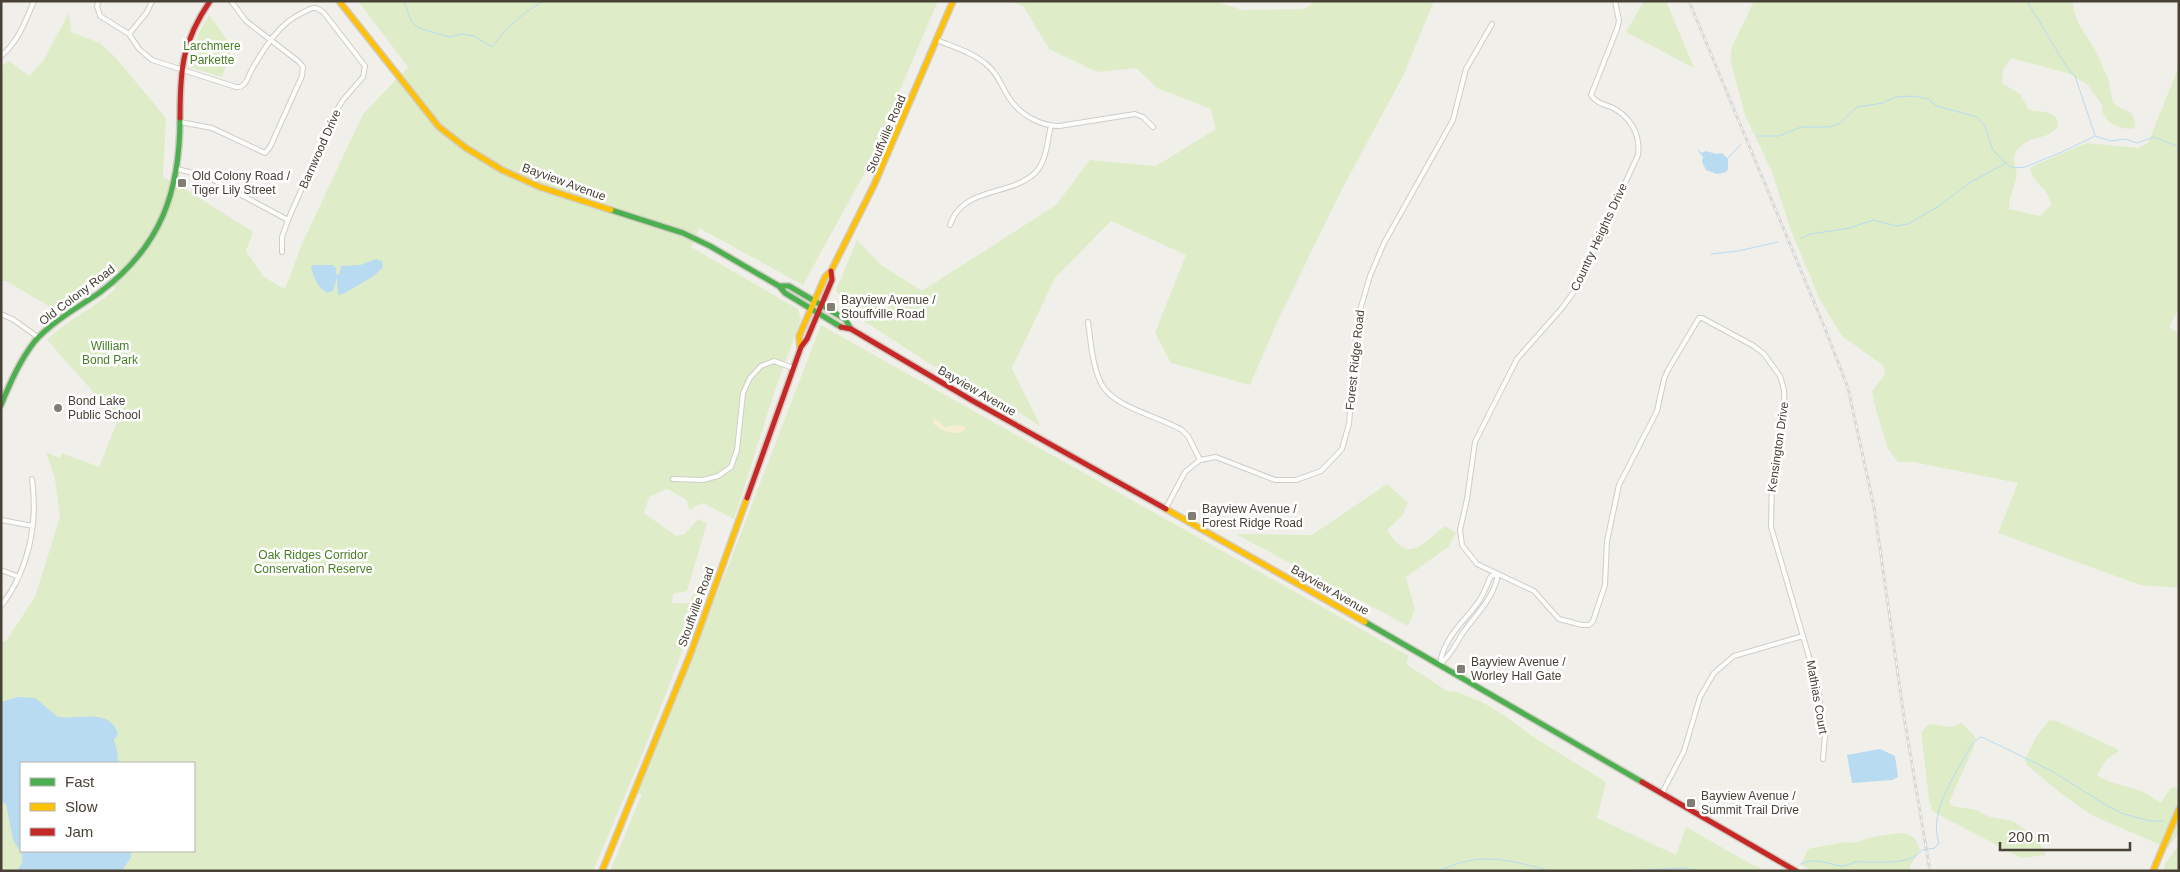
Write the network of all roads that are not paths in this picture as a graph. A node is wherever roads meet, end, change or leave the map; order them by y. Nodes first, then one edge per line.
1 (34, 1) edge
2 (100, 1) edge
3 (152, 1) edge
4 (210, 1) edge
5 (231, 1) edge
6 (339, 1) edge
7 (953, 1) edge
8 (1615, 1) edge
9 (1492, 24) dead end
10 (129, 34) junction
11 (937, 40) junction
12 (271, 41) junction
13 (1, 56) edge
14 (180, 69) junction
15 (180, 122) junction
16 (1051, 126) junction
17 (1153, 127) dead end
18 (177, 169) junction
19 (288, 220) junction
20 (950, 225) dead end
21 (282, 252) dead end
22 (831, 272) junction
23 (780, 286) junction
24 (814, 301) junction
25 (821, 305) junction
26 (811, 309) junction
27 (818, 313) junction
28 (1, 314) edge
29 (1088, 322) dead end
30 (851, 329) junction
31 (39, 338) junction
32 (800, 347) junction
33 (793, 368) junction
34 (1, 405) edge
35 (1200, 460) junction
36 (32, 479) dead end
37 (673, 479) dead end
38 (1166, 508) junction
39 (1, 520) edge
40 (33, 526) junction
41 (1, 570) edge
42 (1498, 574) junction
43 (19, 577) junction
44 (1, 606) edge
45 (1803, 636) junction
46 (1440, 664) junction
47 (1823, 759) dead end
48 (1662, 793) junction
49 (2179, 809) edge
50 (602, 871) edge
51 (1796, 871) edge
52 (2153, 871) edge

1 - 13 street
2 - 10 street
3 - 10 street
4 - 14 main road, Old Colony Road
5 - 12 street
6 - 23 main road, Bayview Avenue
7 - 11 main road, Stouffville Road
8 - 42 street, Country Heights Drive
9 - 35 street, Forest Ridge Road
10 - 14 street
11 - 16 street
11 - 22 main road, Stouffville Road
12 - 14 street
12 - 15 street
12 - 19 street, Barnwood Drive
14 - 15 main road, Old Colony Road
15 - 18 main road, Old Colony Road
16 - 17 street
16 - 20 street
18 - 19 street
18 - 31 main road, Old Colony Road
19 - 21 street, Barnwood Drive
22 - 24 main road, Stouffville Road
22 - 25 main road, Stouffville Road
23 - 24 main road, Bayview Avenue
23 - 26 main road, Bayview Avenue
24 - 25 main road, Bayview Avenue
24 - 26 main road, Stouffville Road
25 - 27 main road, Stouffville Road
25 - 30 main road, Bayview Avenue
26 - 27 main road, Bayview Avenue
26 - 32 main road, Stouffville Road
27 - 30 main road, Bayview Avenue
27 - 32 main road, Stouffville Road
28 - 31 street
29 - 35 street
30 - 38 main road, Bayview Avenue
31 - 34 main road, Old Colony Road
32 - 33 main road, Stouffville Road
33 - 37 street
33 - 50 main road, Stouffville Road
35 - 38 street
36 - 40 street
38 - 46 main road, Bayview Avenue
39 - 40 street
40 - 43 street
41 - 43 street
42 - 45 street, Kensington Drive
42 - 46 street
42 - 46 street
43 - 44 street
45 - 47 street, Mathias Court
45 - 48 street
46 - 48 main road, Bayview Avenue
48 - 51 main road, Bayview Avenue
49 - 52 main road

